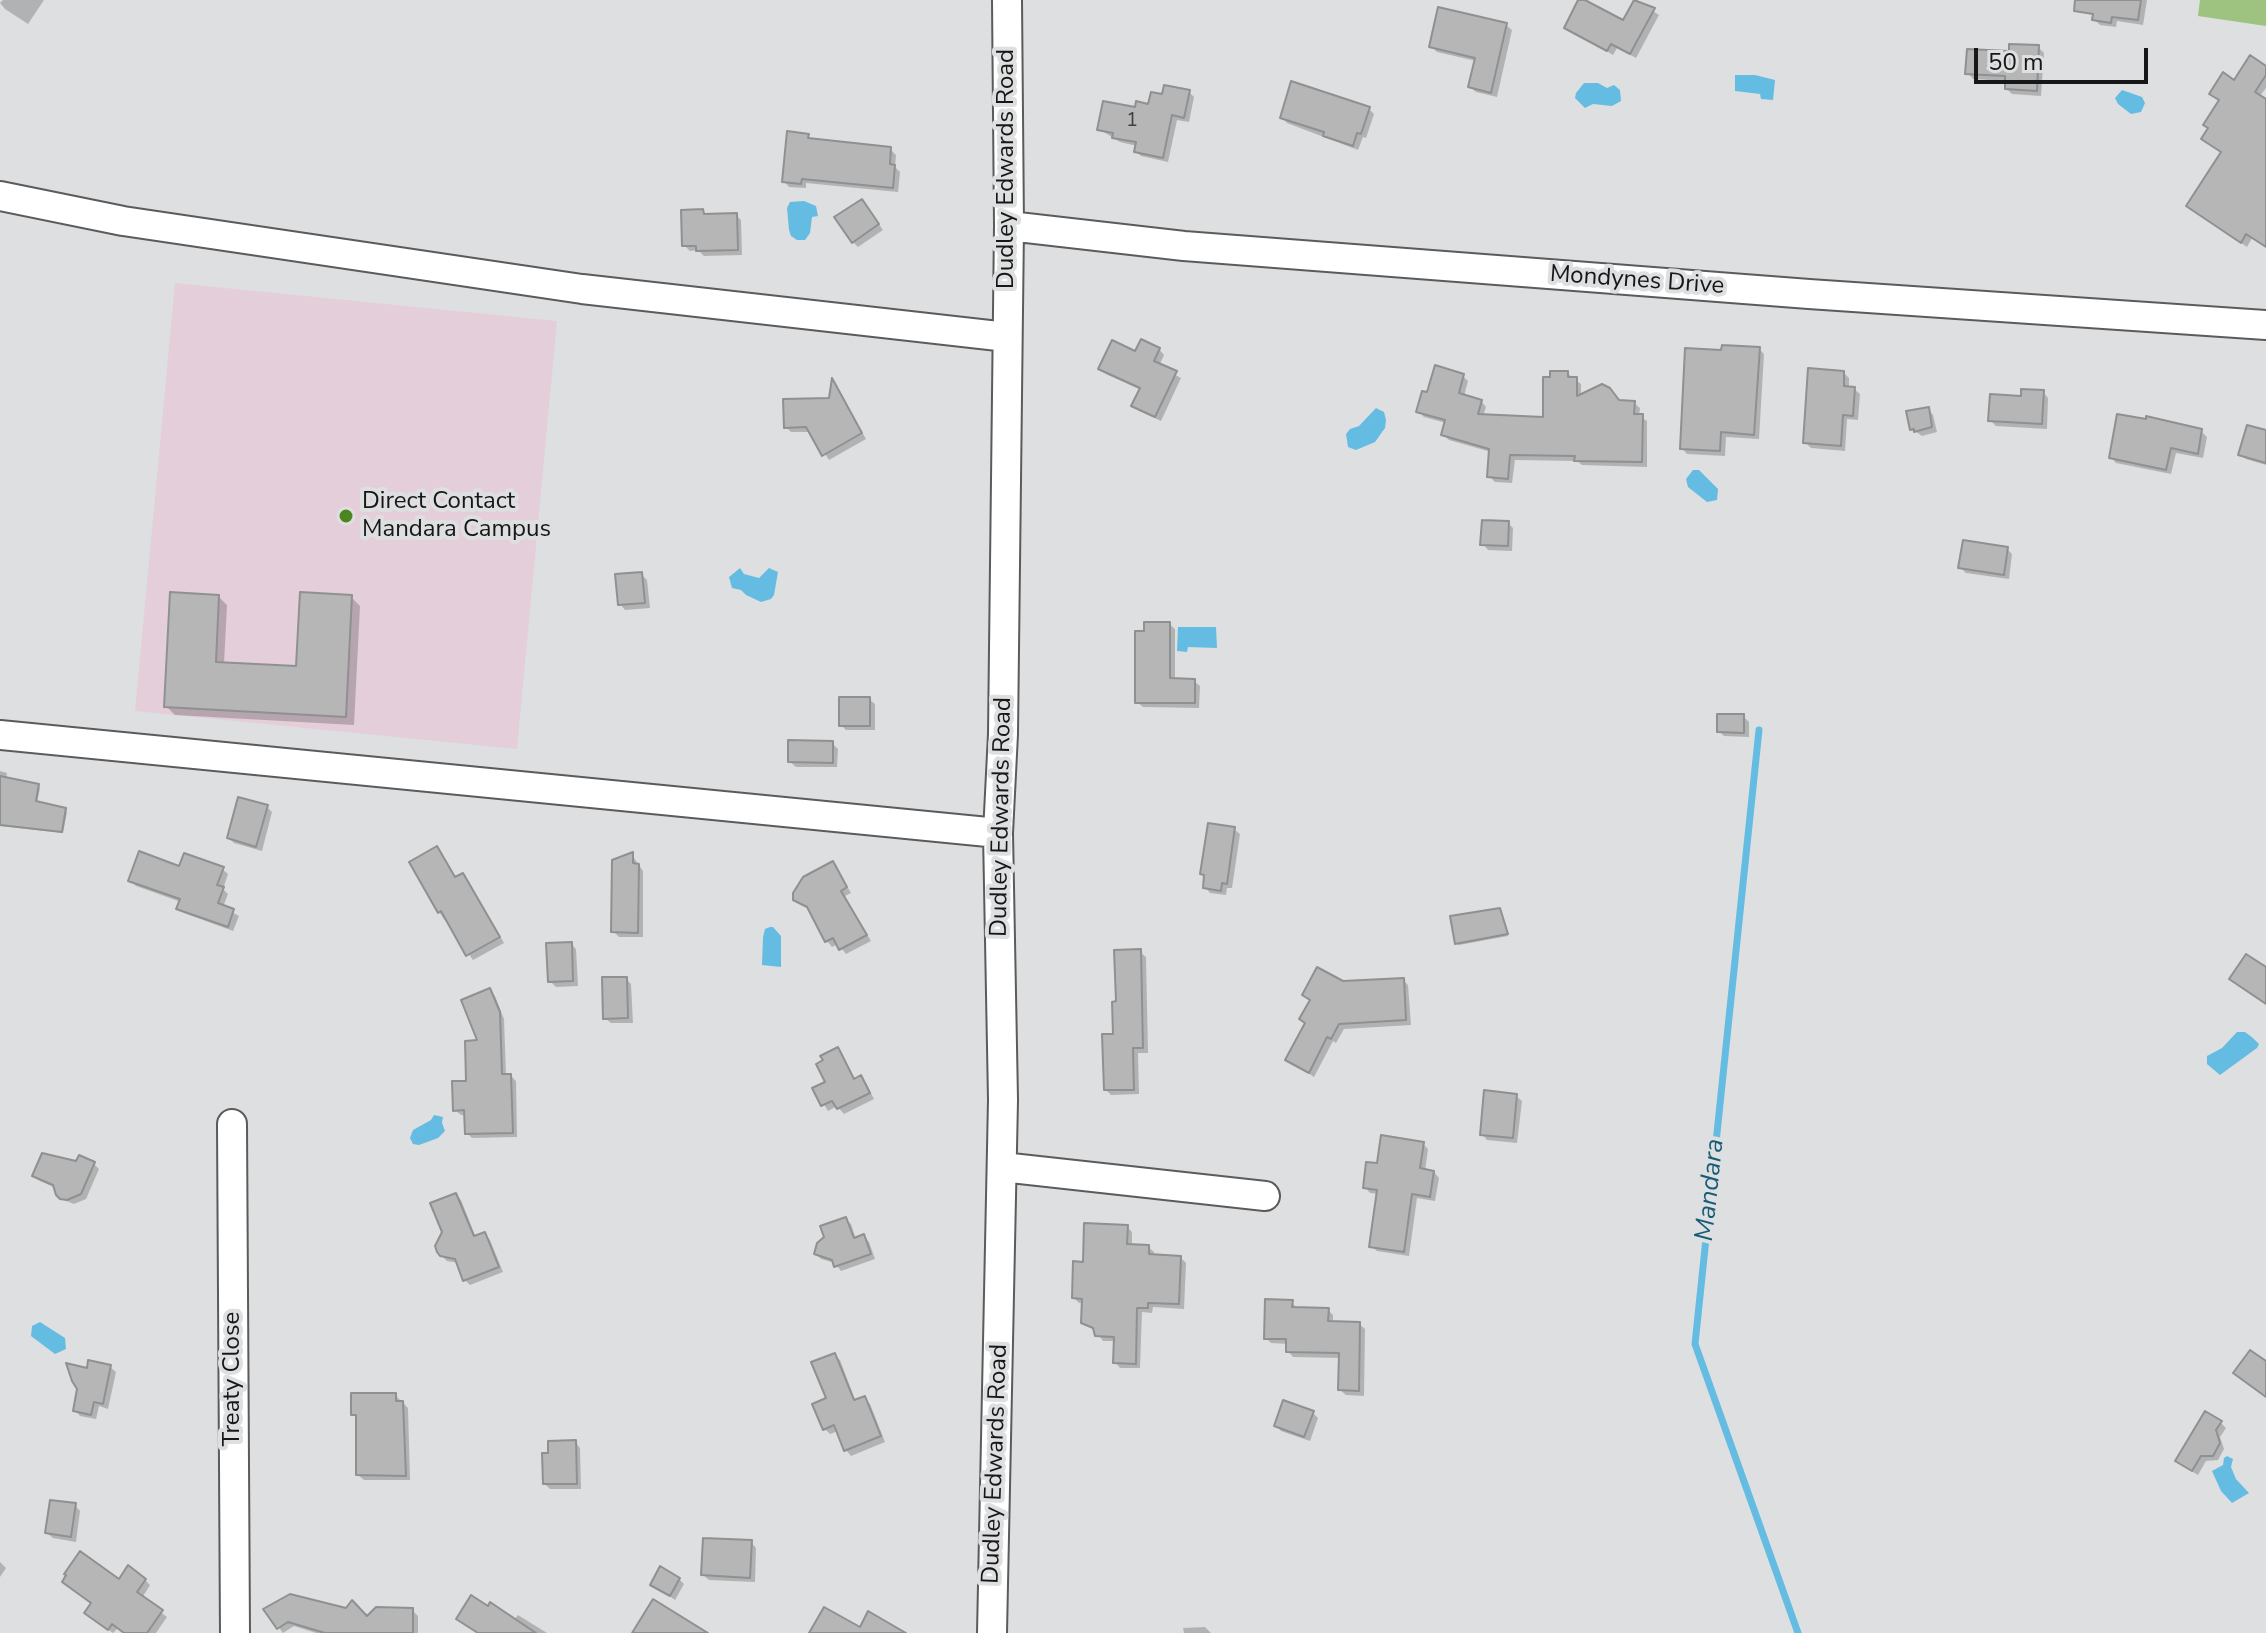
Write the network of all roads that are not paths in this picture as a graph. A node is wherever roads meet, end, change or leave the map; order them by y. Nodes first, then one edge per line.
1 (1007, 0) edge
2 (0, 196) edge
3 (1009, 226) junction
4 (2266, 325) edge
5 (1007, 337) junction
6 (0, 735) edge
7 (998, 833) junction
8 (232, 1124) dead end
9 (1002, 1167) junction
10 (1265, 1196) dead end
11 (235, 1633) edge
12 (992, 1633) edge

1 - 3 street, Dudley Edwards Road
2 - 5 street
3 - 4 street, Mondynes Drive
3 - 5 street, Dudley Edwards Road
5 - 7 street, Dudley Edwards Road
6 - 7 street
7 - 9 street, Dudley Edwards Road
8 - 11 street, Treaty Close
9 - 10 street
9 - 12 street, Dudley Edwards Road

